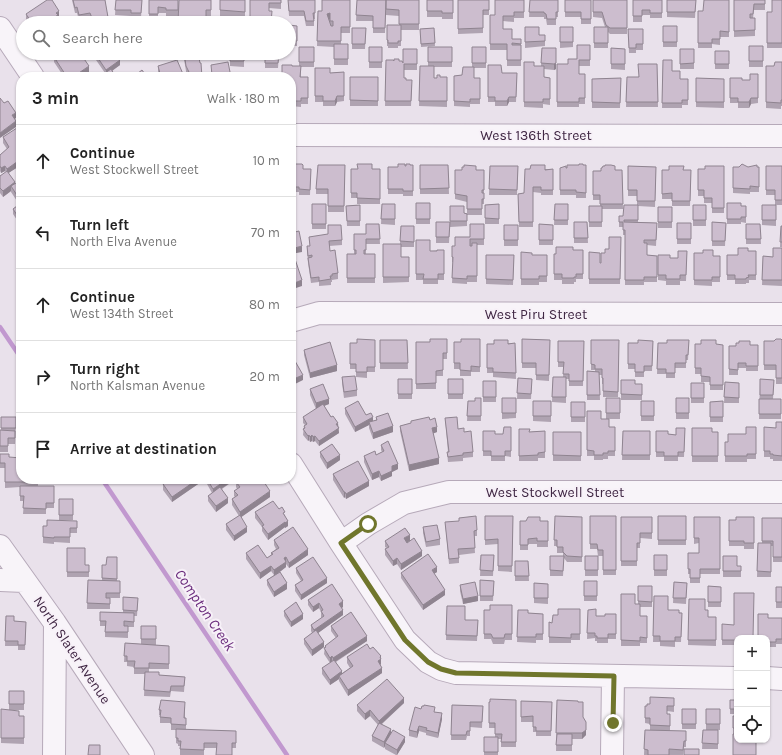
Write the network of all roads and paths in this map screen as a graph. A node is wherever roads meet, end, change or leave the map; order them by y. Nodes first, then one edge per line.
1 (0, 28) edge
2 (16, 52) edge
3 (22, 60) edge
4 (30, 72) edge
5 (296, 134) edge
6 (782, 136) edge
7 (782, 314) edge
8 (296, 320) edge
9 (296, 472) edge
10 (782, 492) edge
11 (341, 543) junction
12 (0, 546) edge
13 (0, 580) edge
14 (24, 581) junction
15 (55, 622) junction
16 (614, 676) junction
17 (734, 678) edge
18 (770, 678) edge
19 (782, 678) edge
20 (54, 755) edge
21 (143, 755) edge
22 (612, 755) edge

1 - 2 street
3 - 4 street
5 - 6 street, West 136th Street
7 - 8 street, West Piru Street
9 - 11 street
10 - 11 street, West Stockwell Street
11 - 16 street
12 - 14 street, North Slater Avenue
13 - 14 street
14 - 15 street, North Slater Avenue
15 - 20 street
15 - 21 street, North Slater Avenue
16 - 17 street
16 - 22 street
18 - 19 street

